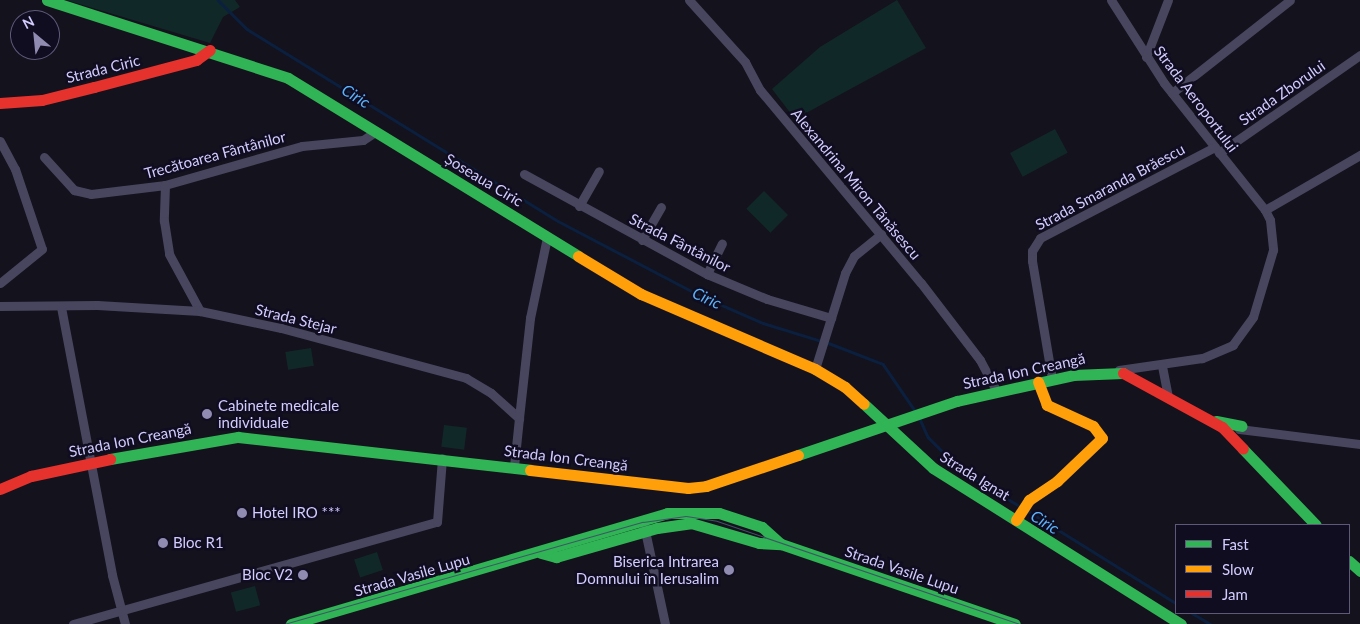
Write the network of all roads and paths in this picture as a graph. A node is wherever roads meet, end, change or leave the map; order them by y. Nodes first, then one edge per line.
1 (47, 0) edge
2 (689, 0) edge
3 (1111, 0) edge
4 (1168, 0) edge
5 (1290, 0) edge
6 (210, 50) junction
7 (1360, 55) edge
8 (1146, 57) junction
9 (1172, 93) junction
10 (0, 103) edge
11 (375, 132) junction
12 (0, 141) edge
13 (1217, 150) junction
14 (1360, 155) edge
15 (44, 156) dead end
16 (599, 171) dead end
17 (524, 174) dead end
18 (165, 185) junction
19 (579, 206) junction
20 (661, 207) dead end
21 (1265, 210) junction
22 (881, 234) junction
23 (547, 237) junction
24 (642, 240) junction
25 (722, 243) dead end
26 (707, 274) junction
27 (0, 283) edge
28 (0, 306) edge
29 (61, 307) junction
30 (200, 311) junction
31 (830, 322) junction
32 (816, 364) junction
33 (1162, 366) junction
34 (1118, 370) junction
35 (1052, 379) junction
36 (1038, 382) junction
37 (996, 390) junction
38 (1168, 396) junction
39 (519, 418) junction
40 (1212, 421) junction
41 (885, 427) junction
42 (1245, 427) junction
43 (1231, 436) junction
44 (1360, 444) edge
45 (1244, 448) junction
46 (442, 458) junction
47 (92, 463) junction
48 (514, 466) junction
49 (0, 489) edge
50 (1019, 516) junction
51 (642, 519) junction
52 (1315, 524) edge
53 (645, 531) junction
54 (780, 544) junction
55 (541, 553) junction
56 (1350, 562) edge
57 (1360, 571) edge
58 (122, 610) junction
59 (73, 624) edge
60 (125, 624) edge
61 (291, 624) edge
62 (665, 624) edge
63 (1015, 624) edge
64 (1181, 624) edge

1 - 6 street, Șoseaua Ciric
2 - 22 street, Alexandrina Miron Tănăsescu
3 - 8 street, Strada Aeroportului
4 - 8 street
5 - 9 street
6 - 10 street, Strada Ciric
6 - 11 street, Șoseaua Ciric
7 - 13 street, Strada Zborului
8 - 9 street, Strada Aeroportului
9 - 13 street, Strada Aeroportului
11 - 18 street, Trecătoarea Fântânilor
11 - 23 street, Șoseaua Ciric
12 - 27 street
13 - 21 street, Strada Aeroportului
13 - 35 street, Strada Smaranda Brăescu
14 - 21 street
15 - 18 street, Trecătoarea Fântânilor
16 - 19 street
17 - 19 street, Strada Fântânilor
18 - 30 street
19 - 24 street, Strada Fântânilor
20 - 24 street
21 - 33 street
22 - 31 street
22 - 37 street, Alexandrina Miron Tănăsescu
23 - 32 street, Șoseaua Ciric
23 - 39 street
24 - 26 street, Strada Fântânilor
25 - 26 street
26 - 31 street, Strada Fântânilor
28 - 29 street, Strada Stejar
29 - 30 street, Strada Stejar
29 - 47 street
30 - 39 street, Strada Stejar
31 - 32 street
32 - 41 street, Șoseaua Ciric
33 - 34 street
33 - 38 street
34 - 35 street, Strada Ion Creangă
34 - 38 street
35 - 36 street, Strada Ion Creangă
36 - 37 street, Strada Ion Creangă
36 - 50 street
37 - 41 street, Strada Ion Creangă
38 - 40 street
39 - 48 street
40 - 42 street
40 - 43 street
41 - 48 street, Strada Ion Creangă
41 - 50 street, Strada Ignat
42 - 43 street
42 - 44 street
42 - 45 street
43 - 45 street
45 - 52 street
46 - 47 street, Strada Ion Creangă
46 - 48 street, Strada Ion Creangă
46 - 58 street
47 - 49 street, Strada Ion Creangă
47 - 58 street
50 - 64 street, Strada Ignat
51 - 53 street
51 - 54 street, Strada Vasile Lupu
51 - 55 street, Strada Vasile Lupu
53 - 54 street, Strada Vasile Lupu
53 - 55 street, Strada Vasile Lupu
53 - 62 street
54 - 63 street, Strada Vasile Lupu
55 - 61 street, Strada Vasile Lupu
56 - 57 street
58 - 59 street
58 - 60 street

